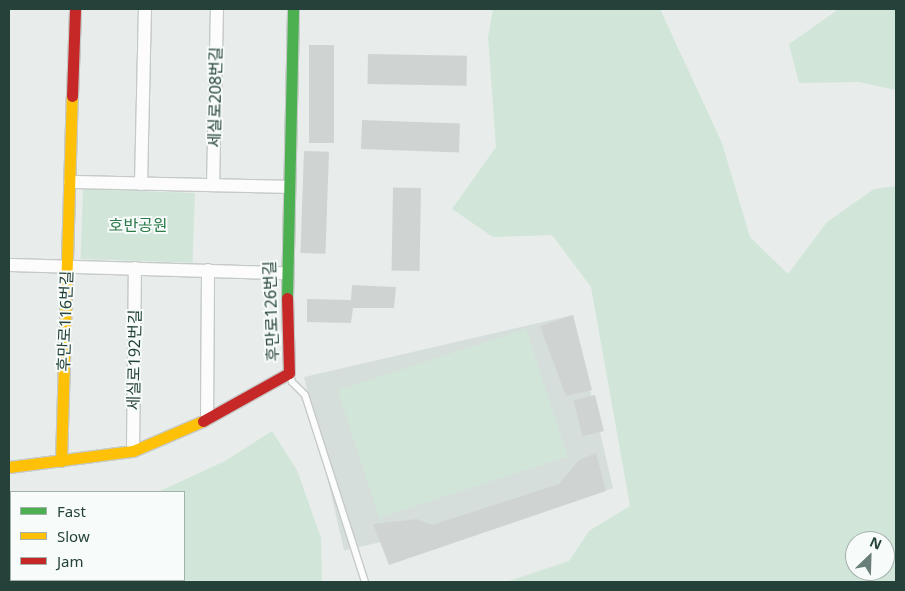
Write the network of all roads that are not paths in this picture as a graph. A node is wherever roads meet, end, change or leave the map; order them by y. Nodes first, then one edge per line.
1 (75, 9) edge
2 (145, 9) edge
3 (216, 9) edge
4 (293, 9) edge
5 (70, 182) junction
6 (141, 184) junction
7 (213, 186) junction
8 (287, 187) junction
9 (9, 265) edge
10 (67, 266) junction
11 (135, 268) junction
12 (208, 270) junction
13 (286, 274) junction
14 (289, 373) junction
15 (207, 418) junction
16 (133, 451) junction
17 (61, 460) junction
18 (9, 466) edge
19 (365, 582) edge

1 - 5 street, 후만로116번길
2 - 6 street
3 - 7 street, 세실로208번길
4 - 8 street, 후만로126번길
5 - 6 street
5 - 10 street, 후만로116번길
6 - 7 street
7 - 8 street
8 - 13 street, 후만로126번길
9 - 10 street
10 - 11 street
10 - 17 street, 후만로116번길
11 - 12 street
11 - 16 street, 세실로192번길
12 - 13 street
12 - 15 street
13 - 14 street, 후만로126번길
14 - 15 street, 후만로126번길
14 - 19 lane
15 - 16 street, 후만로126번길
16 - 17 street, 후만로126번길
17 - 18 street, 후만로126번길

